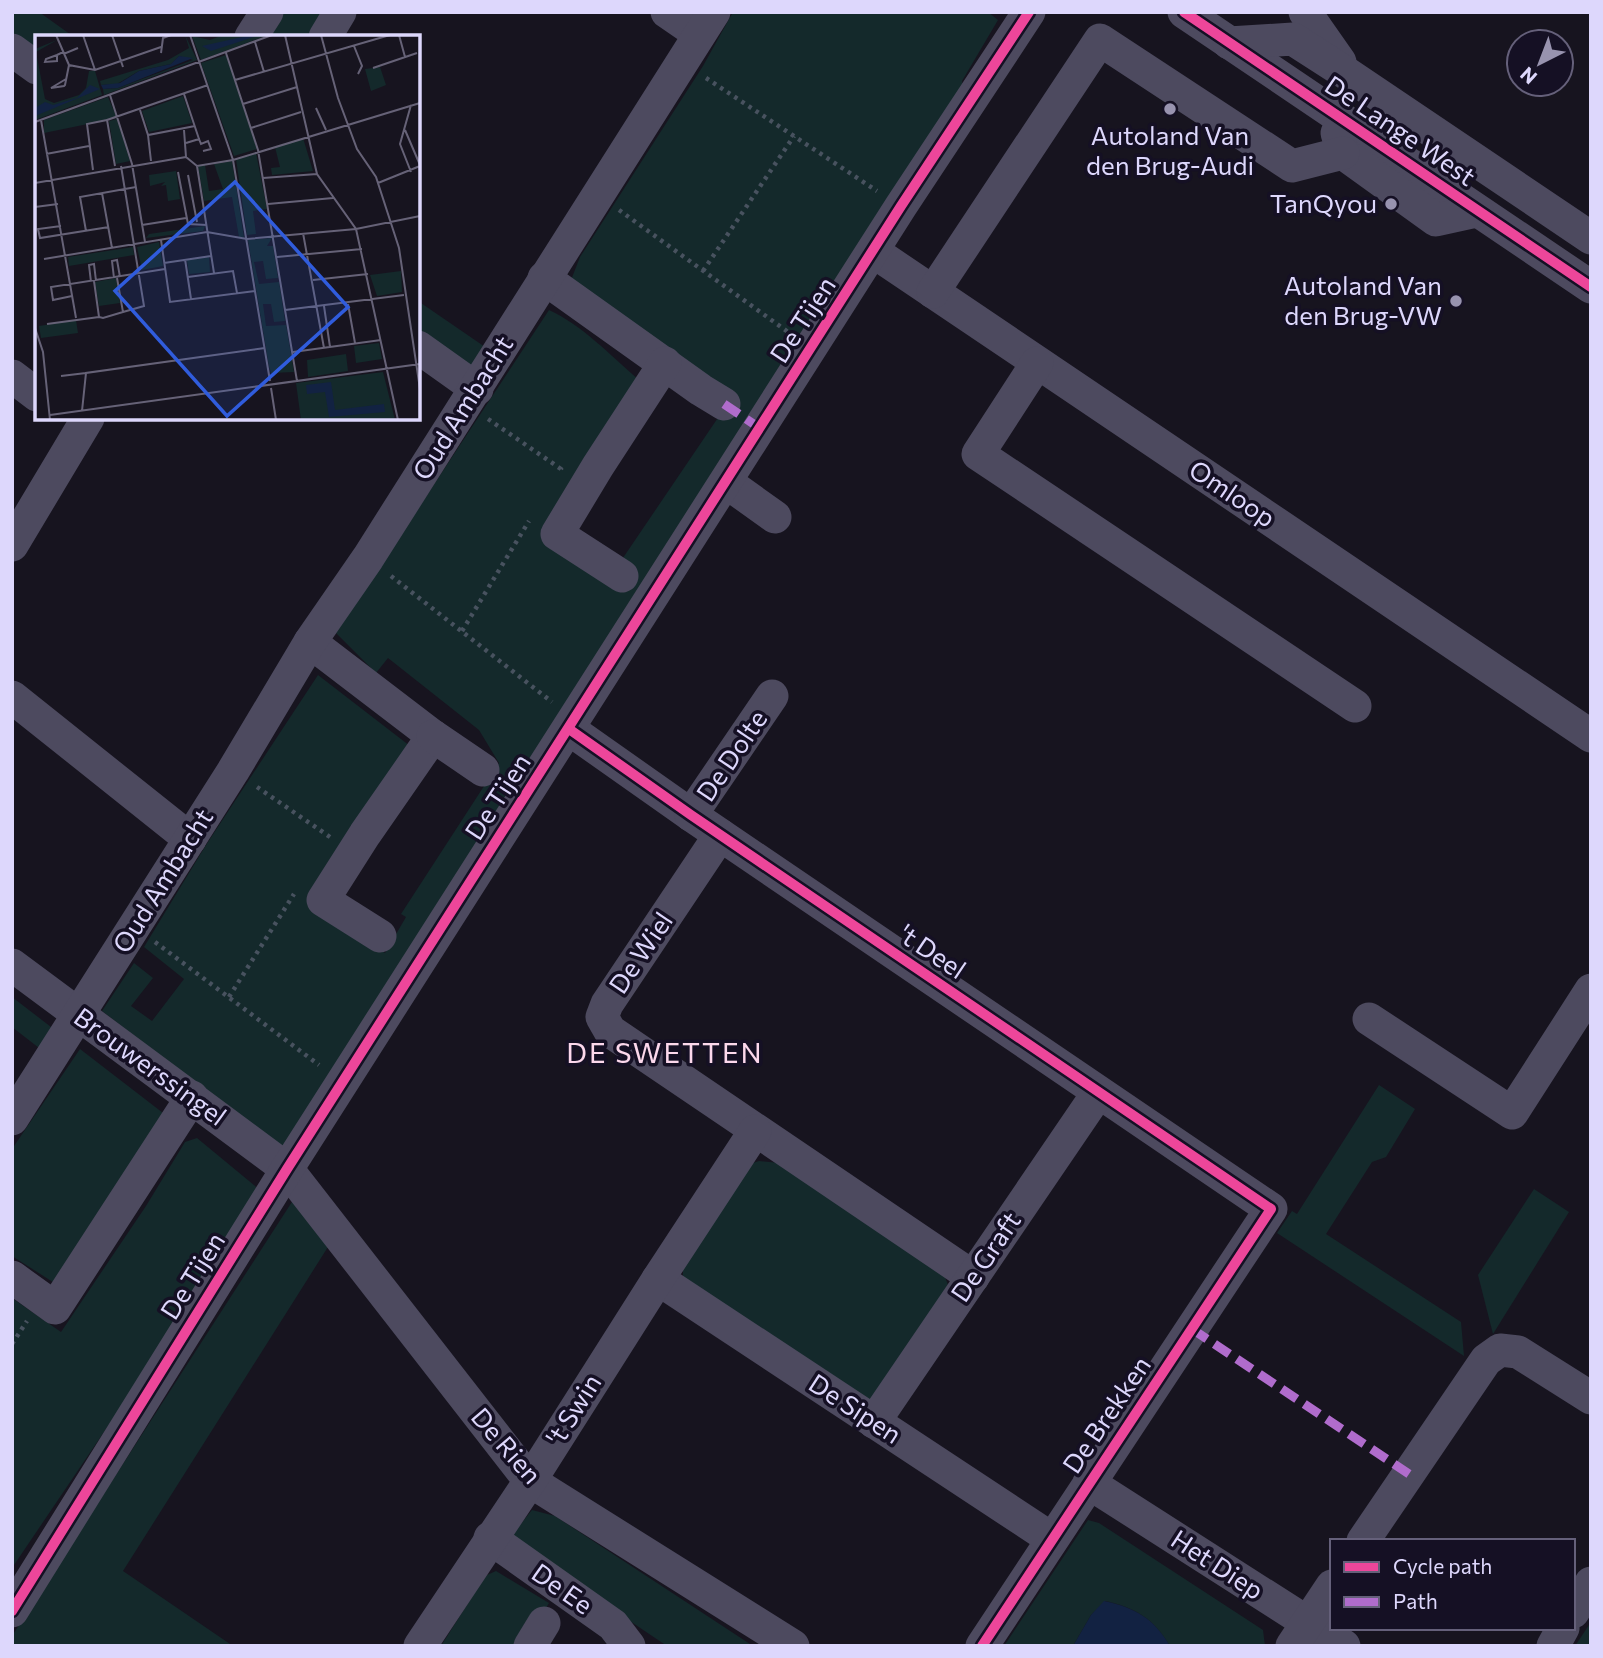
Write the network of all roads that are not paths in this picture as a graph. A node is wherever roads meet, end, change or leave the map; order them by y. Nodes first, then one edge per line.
1 (267, 12) edge
2 (341, 12) edge
3 (667, 12) edge
4 (1029, 12) edge
5 (1184, 12) edge
6 (1305, 12) edge
7 (251, 35) edge
8 (326, 35) edge
9 (698, 36) edge
10 (1229, 43) junction
11 (12, 50) edge
12 (35, 67) edge
13 (1349, 75) junction
14 (1329, 111) junction
15 (1343, 153) junction
16 (1477, 211) junction
17 (1591, 238) edge
18 (874, 252) junction
19 (544, 278) junction
20 (1591, 287) edge
21 (933, 292) junction
22 (420, 348) edge
23 (665, 363) junction
24 (1037, 363) junction
25 (12, 376) edge
26 (35, 393) edge
27 (472, 396) junction
28 (724, 404) dead end
29 (78, 422) edge
30 (726, 482) junction
31 (775, 517) dead end
32 (12, 545) edge
33 (622, 576) dead end
34 (310, 642) junction
35 (772, 696) dead end
36 (12, 697) edge
37 (1355, 706) dead end
38 (572, 725) junction
39 (433, 736) junction
40 (1591, 736) edge
41 (483, 770) dead end
42 (691, 815) junction
43 (720, 835) junction
44 (190, 839) junction
45 (380, 936) dead end
46 (12, 965) edge
47 (1591, 990) edge
48 (78, 1014) junction
49 (1370, 1019) dead end
50 (1098, 1093) junction
51 (192, 1097) junction
52 (12, 1119) edge
53 (755, 1131) junction
54 (286, 1169) junction
55 (1271, 1209) joint
56 (12, 1277) edge
57 (973, 1277) junction
58 (657, 1279) junction
59 (1591, 1398) edge
60 (874, 1422) junction
61 (530, 1481) junction
62 (1089, 1483) junction
63 (490, 1538) junction
64 (1052, 1539) junction
65 (1364, 1539) edge
66 (1591, 1583) edge
67 (1330, 1590) edge
68 (1575, 1609) edge
69 (12, 1611) edge
70 (1562, 1630) edge
71 (1300, 1634) edge
72 (420, 1646) edge
73 (629, 1646) edge
74 (793, 1646) edge
75 (982, 1646) edge
76 (1344, 1646) edge
77 (1553, 1646) edge

1 - 7 street
2 - 8 street
3 - 9 street
4 - 18 street, De Tijen
5 - 10 street, De Lange West
6 - 13 street
9 - 19 street, Oud Ambacht
10 - 13 street
10 - 14 street, De Lange West
11 - 12 street
13 - 17 street
14 - 15 street
14 - 16 street, De Lange West
15 - 16 street
15 - 21 street
16 - 20 street, De Lange West
18 - 21 street, Omloop
18 - 30 street, De Tijen
19 - 23 street
19 - 27 street, Oud Ambacht
21 - 24 street, Omloop
22 - 27 street
23 - 28 street
23 - 33 street
24 - 37 street
24 - 40 street, Omloop
25 - 26 street
27 - 34 street, Oud Ambacht
29 - 32 street
30 - 31 street
30 - 38 street, De Tijen
34 - 39 street
34 - 44 street, Oud Ambacht
35 - 42 street, De Dolte
36 - 44 street
38 - 42 street, 't Deel
38 - 54 street, De Tijen
39 - 41 street
39 - 45 street
42 - 43 street, 't Deel
43 - 50 street, 't Deel
43 - 53 street, De Wiel
44 - 48 street, Oud Ambacht
46 - 48 street, Brouwerssingel
47 - 49 street
48 - 51 street, Brouwerssingel
48 - 52 street, Oud Ambacht
50 - 55 street, 't Deel
50 - 57 street, De Graft
51 - 54 street, Brouwerssingel
51 - 56 street
53 - 57 street, De Wiel
53 - 58 street
54 - 61 street, De Rien
54 - 69 street, De Tijen
55 - 62 street, De Brekken
57 - 60 street, De Graft
58 - 60 street, De Sipen
58 - 61 street, 't Swin
59 - 65 street
60 - 64 street, De Sipen
61 - 63 street, 't Swin
61 - 74 street, De Rien
62 - 64 street, De Brekken
62 - 71 street, Het Diep
63 - 72 street, 't Swin
63 - 73 street, De Ee
64 - 75 street, De Brekken
66 - 68 street
67 - 71 street
70 - 77 street
71 - 76 street, Het Diep

